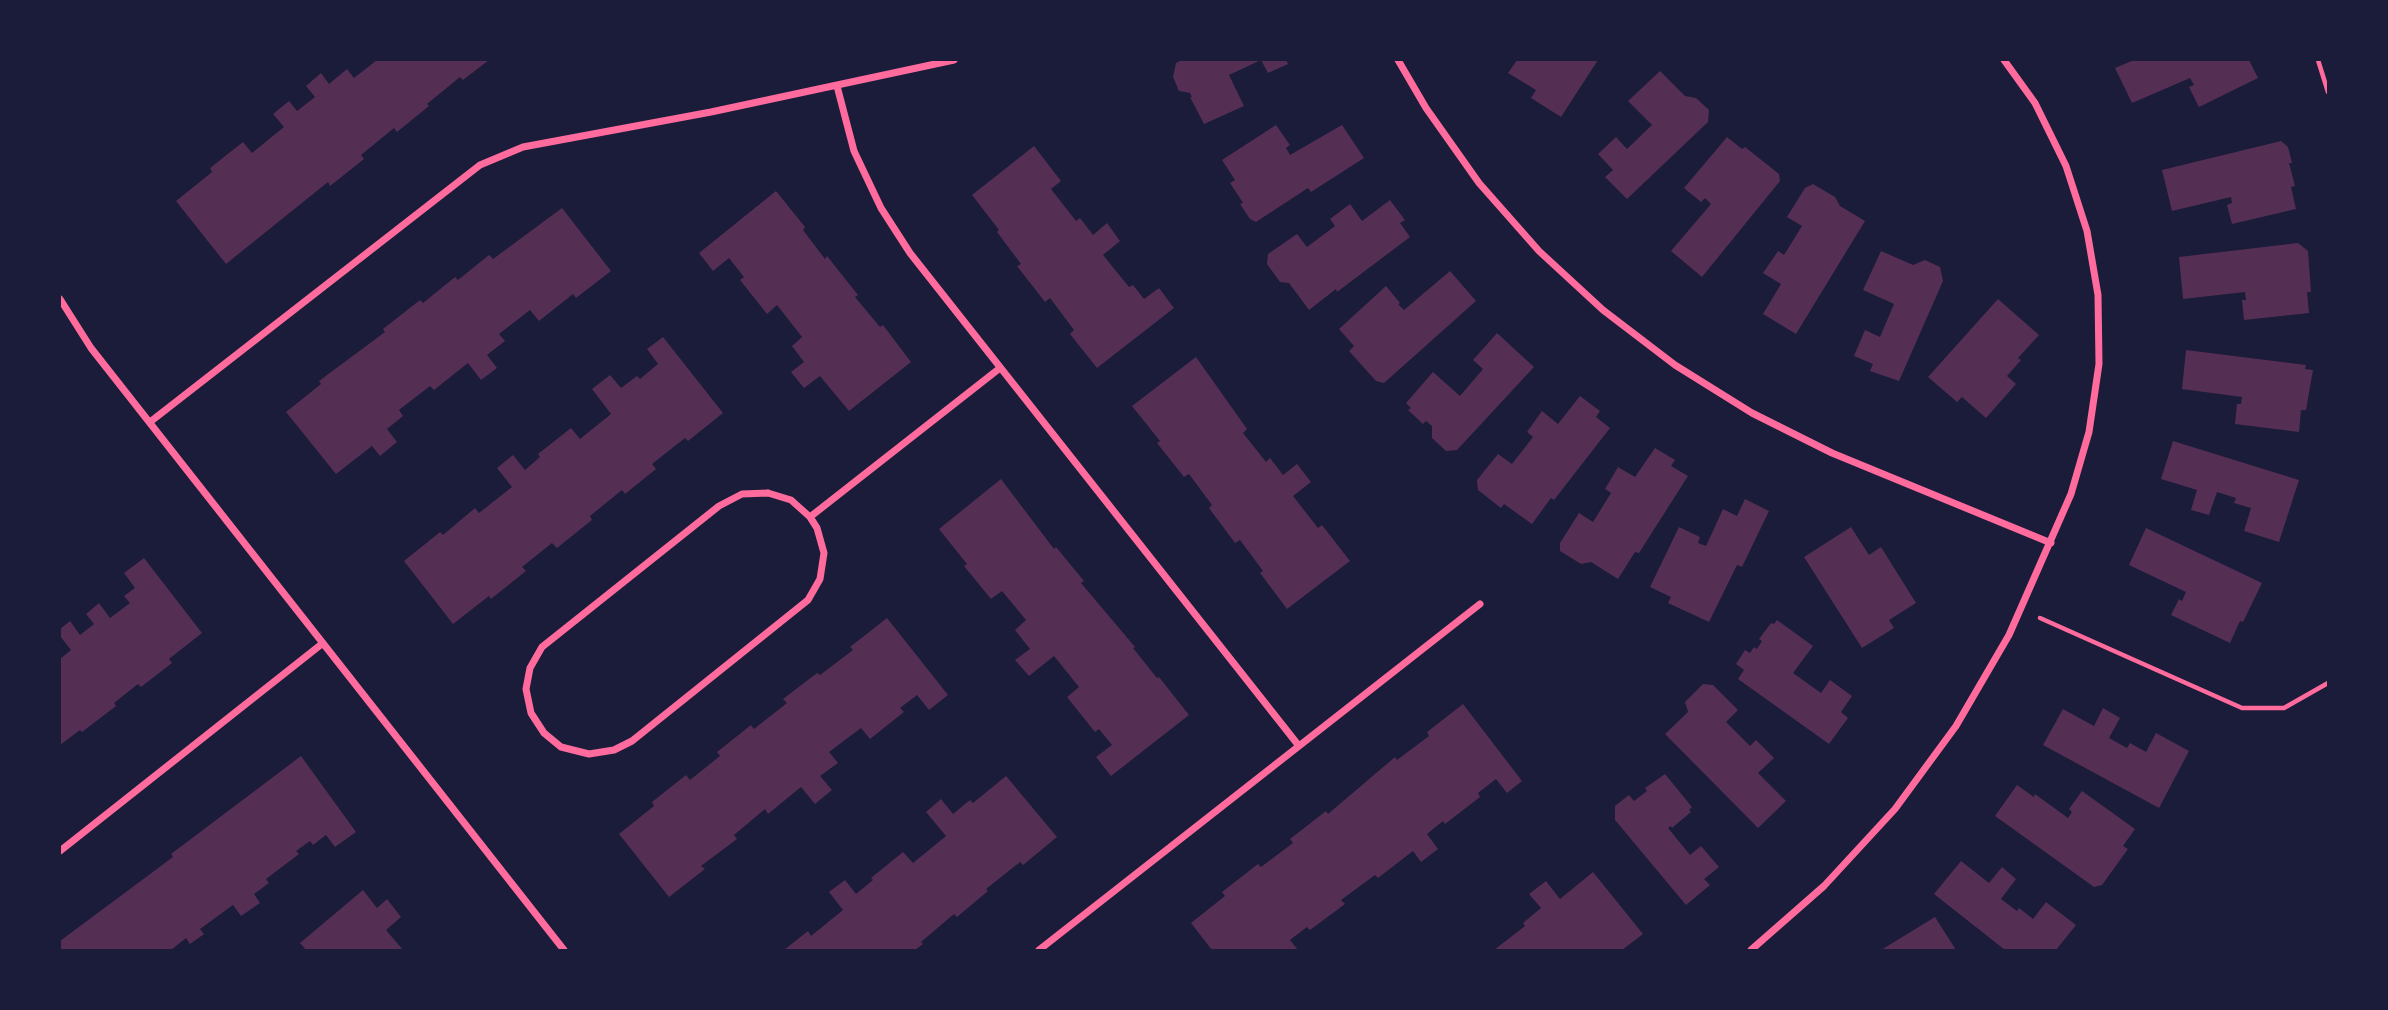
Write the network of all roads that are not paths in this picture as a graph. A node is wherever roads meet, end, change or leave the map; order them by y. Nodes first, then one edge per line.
1 (954, 60) edge
2 (1398, 60) edge
3 (2004, 60) edge
4 (837, 86) junction
5 (60, 299) edge
6 (1000, 368) junction
7 (150, 422) junction
8 (810, 517) junction
9 (2051, 543) junction
10 (1480, 604) dead end
11 (323, 643) junction
12 (1299, 746) junction
13 (60, 851) edge
14 (1762, 943) junction
15 (564, 950) edge
16 (1039, 950) edge
17 (1751, 950) edge
18 (1768, 950) edge

1 - 4 street
2 - 9 street
3 - 9 street
4 - 6 street
4 - 7 street
5 - 7 street
6 - 8 street
6 - 12 street
7 - 11 street
8 - 8 street
9 - 14 street
10 - 12 street
11 - 13 street
11 - 15 street
12 - 16 street
14 - 17 street
14 - 18 street

